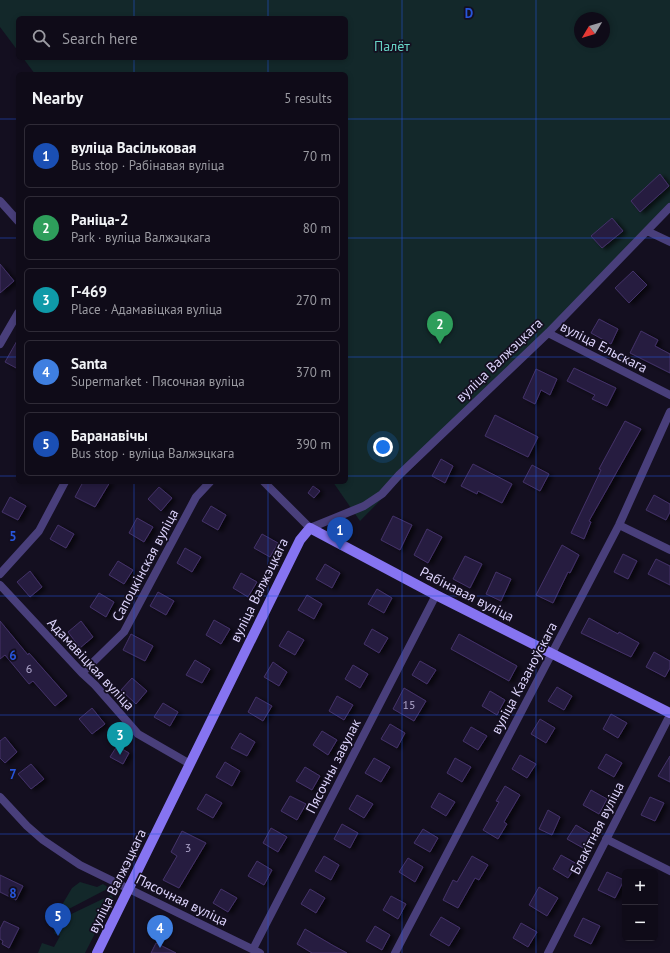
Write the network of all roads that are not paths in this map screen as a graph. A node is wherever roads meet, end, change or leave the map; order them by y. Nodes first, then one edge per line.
1 (0, 201) edge
2 (670, 207) edge
3 (16, 219) edge
4 (647, 230) junction
5 (670, 242) edge
6 (16, 316) edge
7 (548, 333) junction
8 (0, 344) edge
9 (670, 395) edge
10 (670, 412) edge
11 (64, 484) edge
12 (208, 484) edge
13 (266, 484) edge
14 (619, 525) junction
15 (310, 528) junction
16 (670, 550) edge
17 (0, 574) edge
18 (0, 585) edge
19 (436, 595) junction
20 (552, 654) junction
21 (82, 673) junction
22 (670, 714) edge
23 (190, 764) junction
24 (0, 797) edge
25 (606, 839) junction
26 (670, 871) edge
27 (129, 889) junction
28 (256, 951) edge
29 (97, 953) edge
30 (395, 953) edge
31 (548, 953) edge

1 - 3 street
2 - 4 street, вуліца Валжэцкага
4 - 5 street
4 - 7 street, вуліца Валжэцкага
6 - 8 street
7 - 9 street, вуліца Ельскага
7 - 15 street, вуліца Валжэцкага
10 - 14 street, вуліца Казаноўскага
11 - 17 street
12 - 21 street, Сапоцкінская вуліца
13 - 15 street, Рабінавая вуліца
14 - 16 street
14 - 20 street, вуліца Казаноўскага
15 - 19 street, Рабінавая вуліца
15 - 23 street, вуліца Валжэцкага
18 - 21 street, Адамавіцкая вуліца
19 - 20 street, Рабінавая вуліца
19 - 28 street, Пясочны завулак
20 - 22 street, Рабінавая вуліца
20 - 30 street, вуліца Казаноўскага
21 - 23 street, Адамавіцкая вуліца
22 - 25 street, Блакітная вуліца
23 - 27 street, вуліца Валжэцкага
24 - 27 street, Пясочная вуліца
25 - 26 street
25 - 31 street, Блакітная вуліца
27 - 28 street, Пясочная вуліца
27 - 29 street, вуліца Валжэцкага

